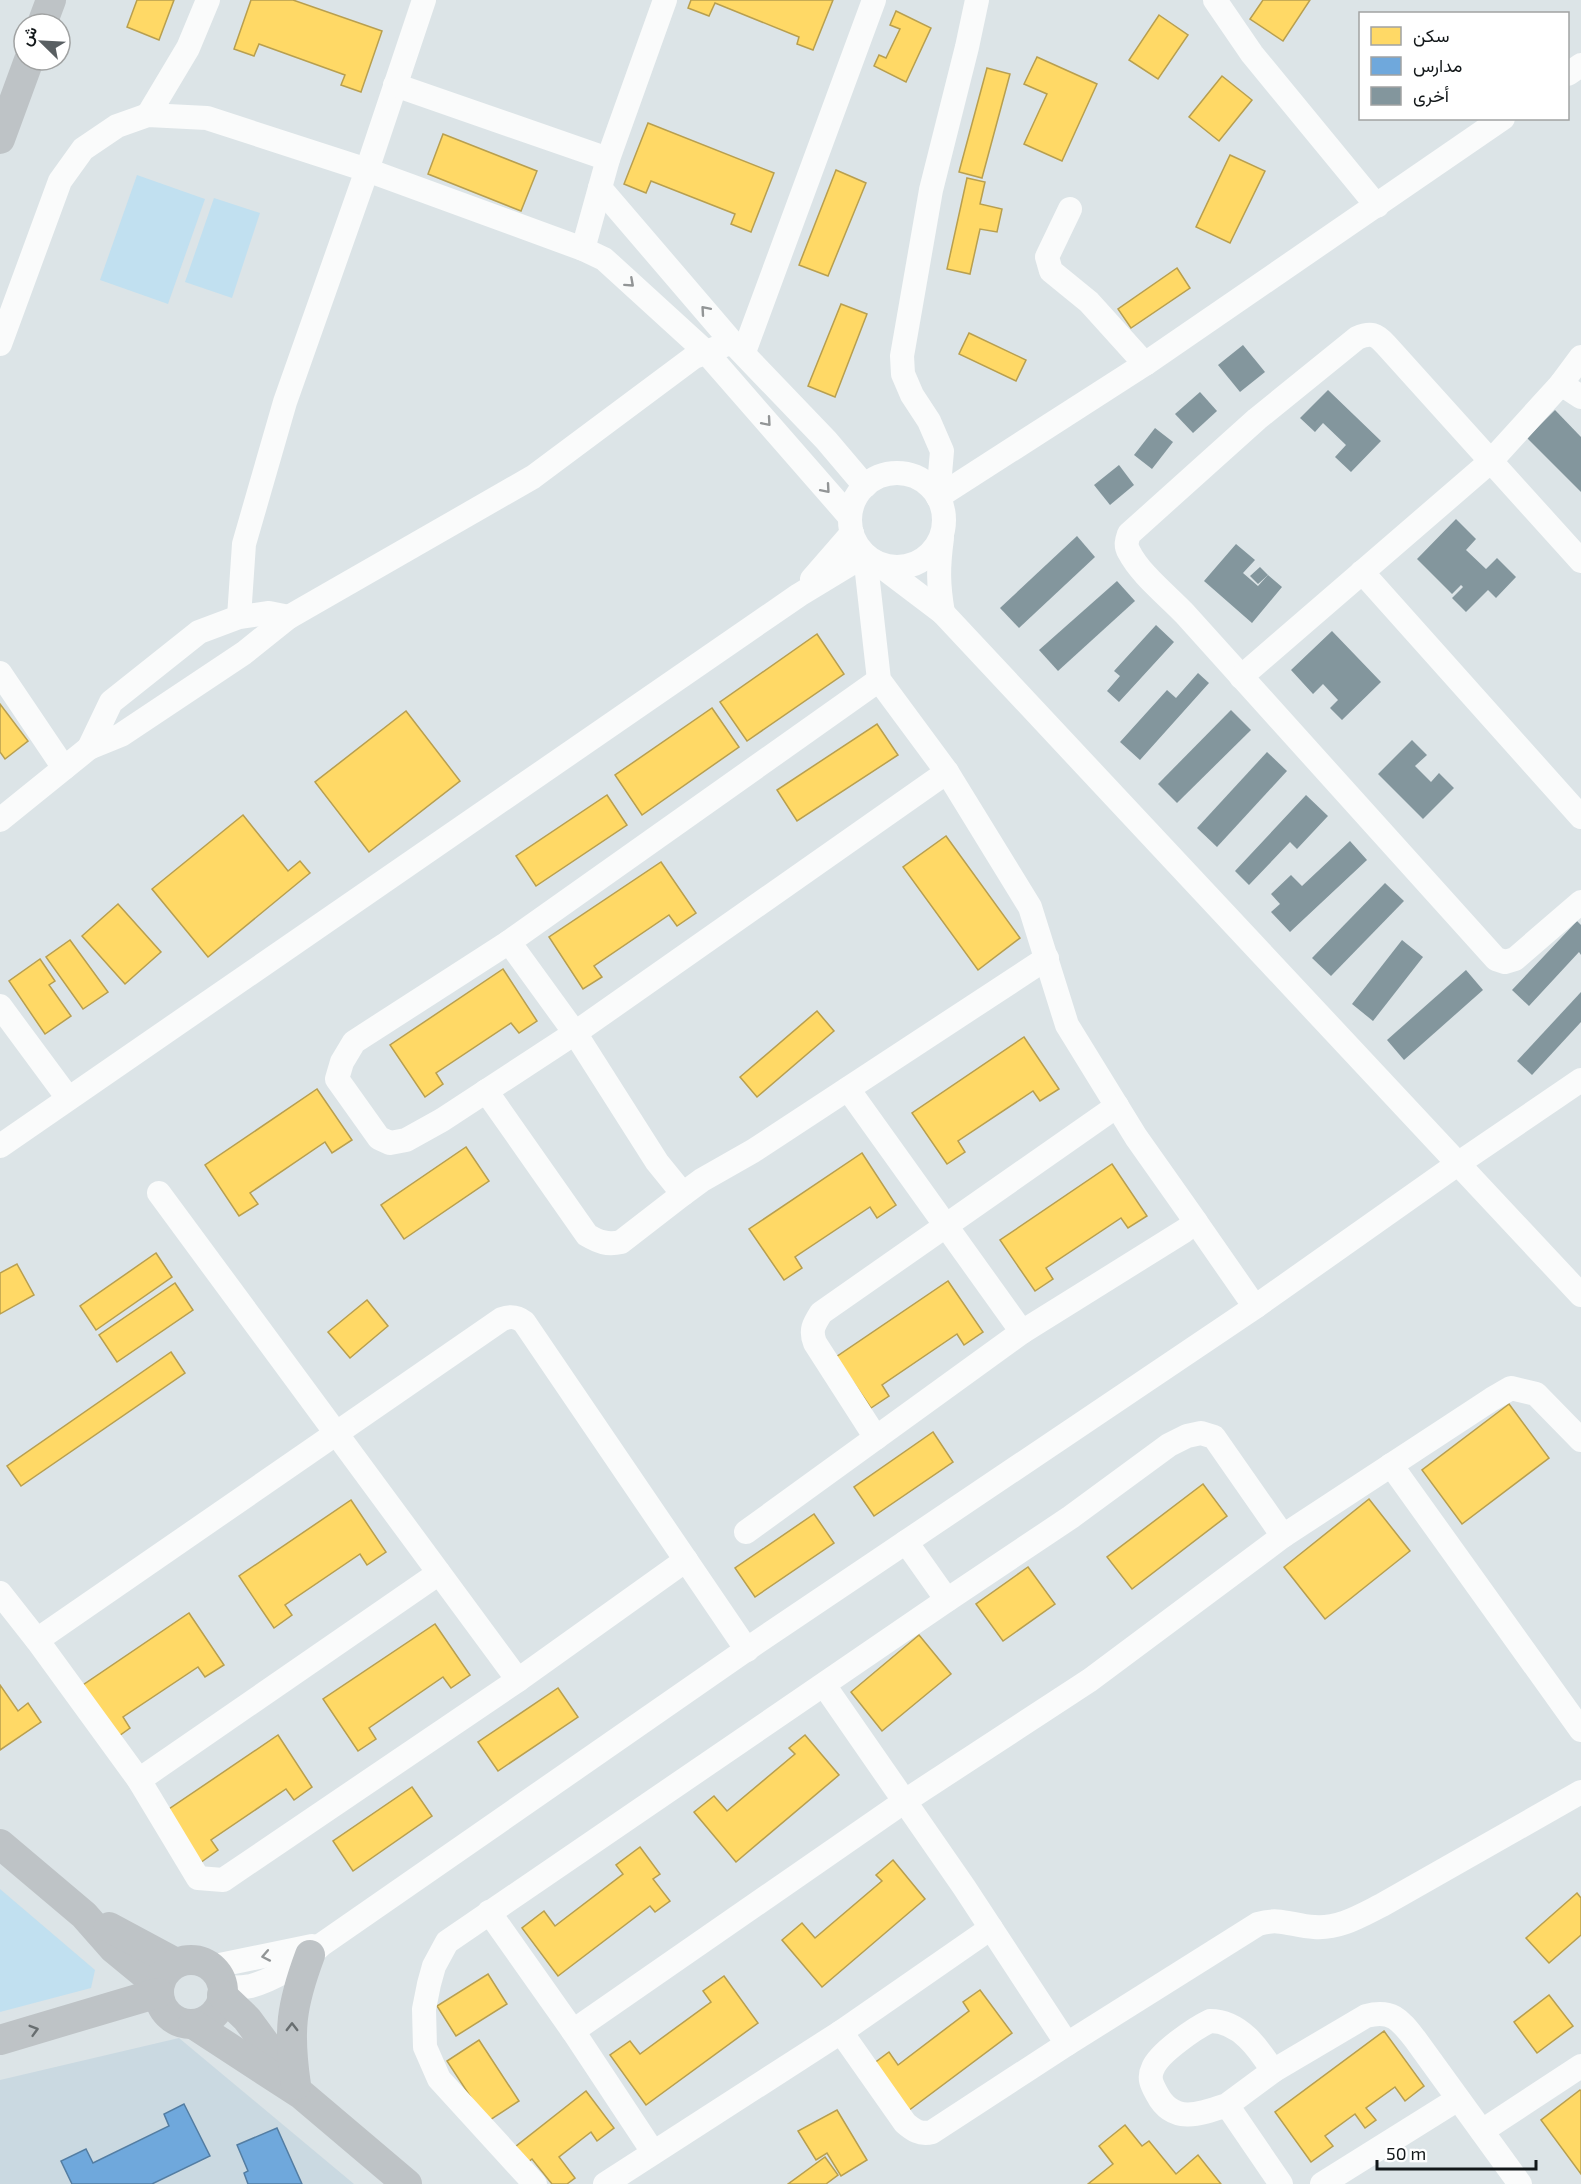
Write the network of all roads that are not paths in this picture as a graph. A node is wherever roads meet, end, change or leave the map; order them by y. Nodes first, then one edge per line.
1 (208, 0) edge
2 (424, 0) edge
3 (665, 0) edge
4 (874, 0) edge
5 (977, 0) edge
6 (1215, 0) edge
7 (22, 72) edge
8 (395, 85) junction
9 (7, 100) edge
10 (148, 115) junction
11 (1500, 120) edge
12 (0, 139) edge
13 (608, 159) junction
14 (367, 171) junction
15 (600, 188) junction
16 (1377, 206) junction
17 (1070, 209) dead end
18 (583, 249) junction
19 (0, 344) edge
20 (738, 347) junction
21 (706, 352) junction
22 (1581, 357) edge
23 (1145, 364) junction
24 (1561, 384) junction
25 (1581, 397) edge
26 (933, 430) junction
27 (1491, 461) junction
28 (913, 476) junction
29 (865, 486) junction
30 (938, 497) junction
31 (851, 525) junction
32 (943, 530) junction
33 (871, 559) junction
34 (1581, 561) edge
35 (1362, 572) junction
36 (799, 595) junction
37 (944, 613) junction
38 (239, 616) junction
39 (289, 617) junction
40 (0, 673) edge
41 (1241, 676) junction
42 (879, 680) junction
43 (89, 748) junction
44 (64, 768) junction
45 (947, 772) junction
46 (1581, 817) edge
47 (0, 820) edge
48 (1581, 902) edge
49 (509, 942) junction
50 (1047, 958) junction
51 (0, 1006) edge
52 (575, 1033) junction
53 (1581, 1080) edge
54 (848, 1089) junction
55 (486, 1091) junction
56 (68, 1098) junction
57 (1117, 1106) junction
58 (0, 1146) edge
59 (1459, 1163) junction
60 (159, 1193) dead end
61 (683, 1194) junction
62 (1196, 1222) junction
63 (945, 1225) junction
64 (1581, 1295) edge
65 (1255, 1307) junction
66 (1022, 1332) junction
67 (336, 1433) junction
68 (876, 1438) junction
69 (1581, 1440) edge
70 (1391, 1465) junction
71 (746, 1532) dead end
72 (1283, 1536) junction
73 (906, 1542) junction
74 (686, 1560) junction
75 (439, 1573) junction
76 (0, 1593) edge
77 (947, 1600) junction
78 (37, 1640) junction
79 (747, 1650) junction
80 (518, 1680) junction
81 (824, 1685) junction
82 (1581, 1730) edge
83 (139, 1780) junction
84 (1581, 1792) edge
85 (905, 1801) junction
86 (0, 1844) edge
87 (489, 1912) junction
88 (991, 1928) junction
89 (315, 1950) junction
90 (218, 1983) junction
91 (171, 1997) junction
92 (573, 2031) junction
93 (841, 2032) junction
94 (0, 2040) edge
95 (1067, 2044) junction
96 (1581, 2066) edge
97 (1273, 2071) junction
98 (299, 2090) junction
99 (1458, 2098) junction
100 (1227, 2105) junction
101 (1482, 2132) junction
102 (653, 2152) junction
103 (407, 2184) edge
104 (535, 2184) edge
105 (605, 2184) edge
106 (1281, 2184) edge
107 (1322, 2184) edge
108 (1520, 2184) edge

1 - 10 street
2 - 8 street
3 - 13 street
4 - 20 street
5 - 26 street
6 - 16 street
7 - 9 main road
8 - 13 street
8 - 14 street
9 - 12 main road
10 - 14 street
10 - 19 street
11 - 16 street
13 - 15 street
14 - 18 street
14 - 38 street
15 - 18 street
20 -> 15 street
16 - 23 street
17 - 23 street
18 -> 21 street
20 - 21 street
20 - 29 street
21 -> 31 street
21 - 39 street
22 - 24 street
23 - 30 street
24 - 25 street
24 - 27 street
26 - 28 street
26 - 30 street
27 - 34 street
27 - 35 street
27 - 41 street
28 - 29 street
28 - 30 street
29 - 31 street
30 - 32 street
31 - 33 street
31 - 36 street
32 - 33 street
32 - 37 street
33 - 36 street
33 - 37 street
33 - 42 street
35 - 41 street
35 - 46 street
36 - 56 street
37 - 59 street
38 - 39 street
38 - 43 street
39 - 43 street
40 - 44 street
41 - 48 street
42 - 45 street
42 - 49 street
43 - 44 street
44 - 47 street
45 - 50 street
45 - 52 street
49 - 52 street
49 - 55 street
50 - 54 street
50 - 57 street
51 - 56 street
52 - 55 street
52 - 61 street
53 - 59 street
54 - 61 street
54 - 63 street
55 - 61 street
56 - 58 street
57 - 62 street
57 - 63 street
59 - 64 street
59 - 65 street
60 - 67 street
62 - 65 street
62 - 66 street
63 - 66 street
63 - 68 street
65 - 73 street
66 - 68 street
67 - 74 street
67 - 75 street
67 - 78 street
68 - 71 street
69 - 70 street
70 - 72 street
70 - 82 street
72 - 77 street
72 - 85 street
73 - 77 street
73 - 79 street
74 - 79 street
74 - 80 street
75 - 80 street
75 - 83 street
76 - 78 street
77 - 81 street
78 - 83 street
79 - 89 street
80 - 83 street
81 - 85 street
81 - 87 street
84 - 95 street
85 - 88 street
85 - 92 street
86 - 91 main road
87 - 92 street
87 - 104 street
88 - 93 street
88 - 95 street
89 - 90 street
98 -> 89 main road
90 - 91 main road
90 - 91 main road
90 - 98 main road
94 -> 91 main road
91 - 98 main road
92 - 102 street
93 - 95 street
93 - 102 street
96 - 101 street
97 - 99 street
97 - 100 street
97 - 100 street
98 - 103 main road
99 - 101 street
99 - 107 street
100 - 106 street
101 - 108 street
102 - 105 street

